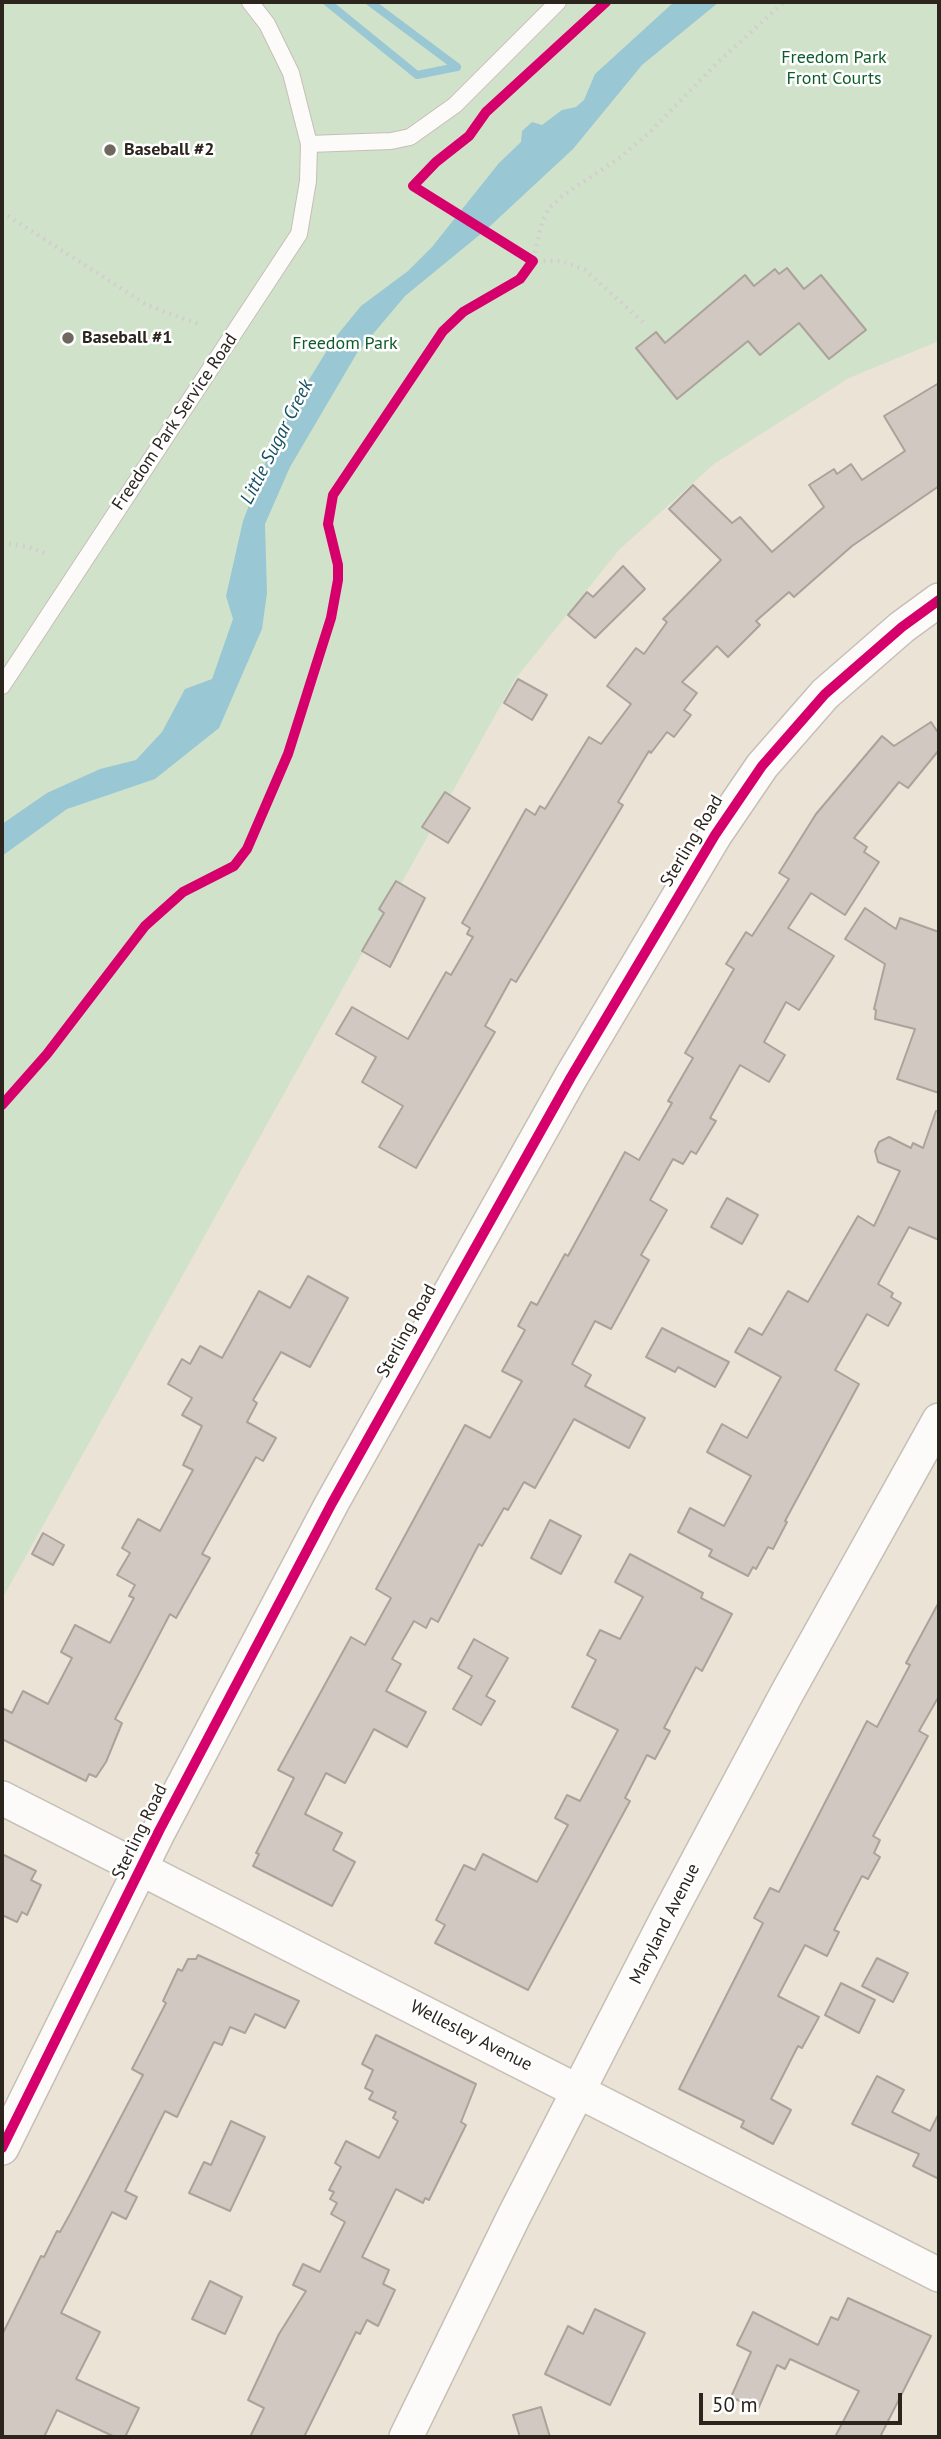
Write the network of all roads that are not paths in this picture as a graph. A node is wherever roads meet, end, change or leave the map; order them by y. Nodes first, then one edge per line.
1 (250, 2) edge
2 (558, 2) edge
3 (309, 144) junction
4 (939, 600) edge
5 (2, 686) edge
6 (939, 1420) edge
7 (2, 1798) edge
8 (141, 1868) junction
9 (579, 2090) junction
10 (2, 2148) edge
11 (939, 2275) edge
12 (406, 2437) edge

1 - 3 lane, Freedom Park Service Road
2 - 3 lane
3 - 5 lane, Freedom Park Service Road
4 - 8 street, Sterling Road
6 - 9 street, Maryland Avenue
7 - 8 street, Wellesley Avenue
8 - 9 street, Wellesley Avenue
8 - 10 street, Sterling Road
9 - 11 street, Wellesley Avenue
9 - 12 street, Maryland Avenue

